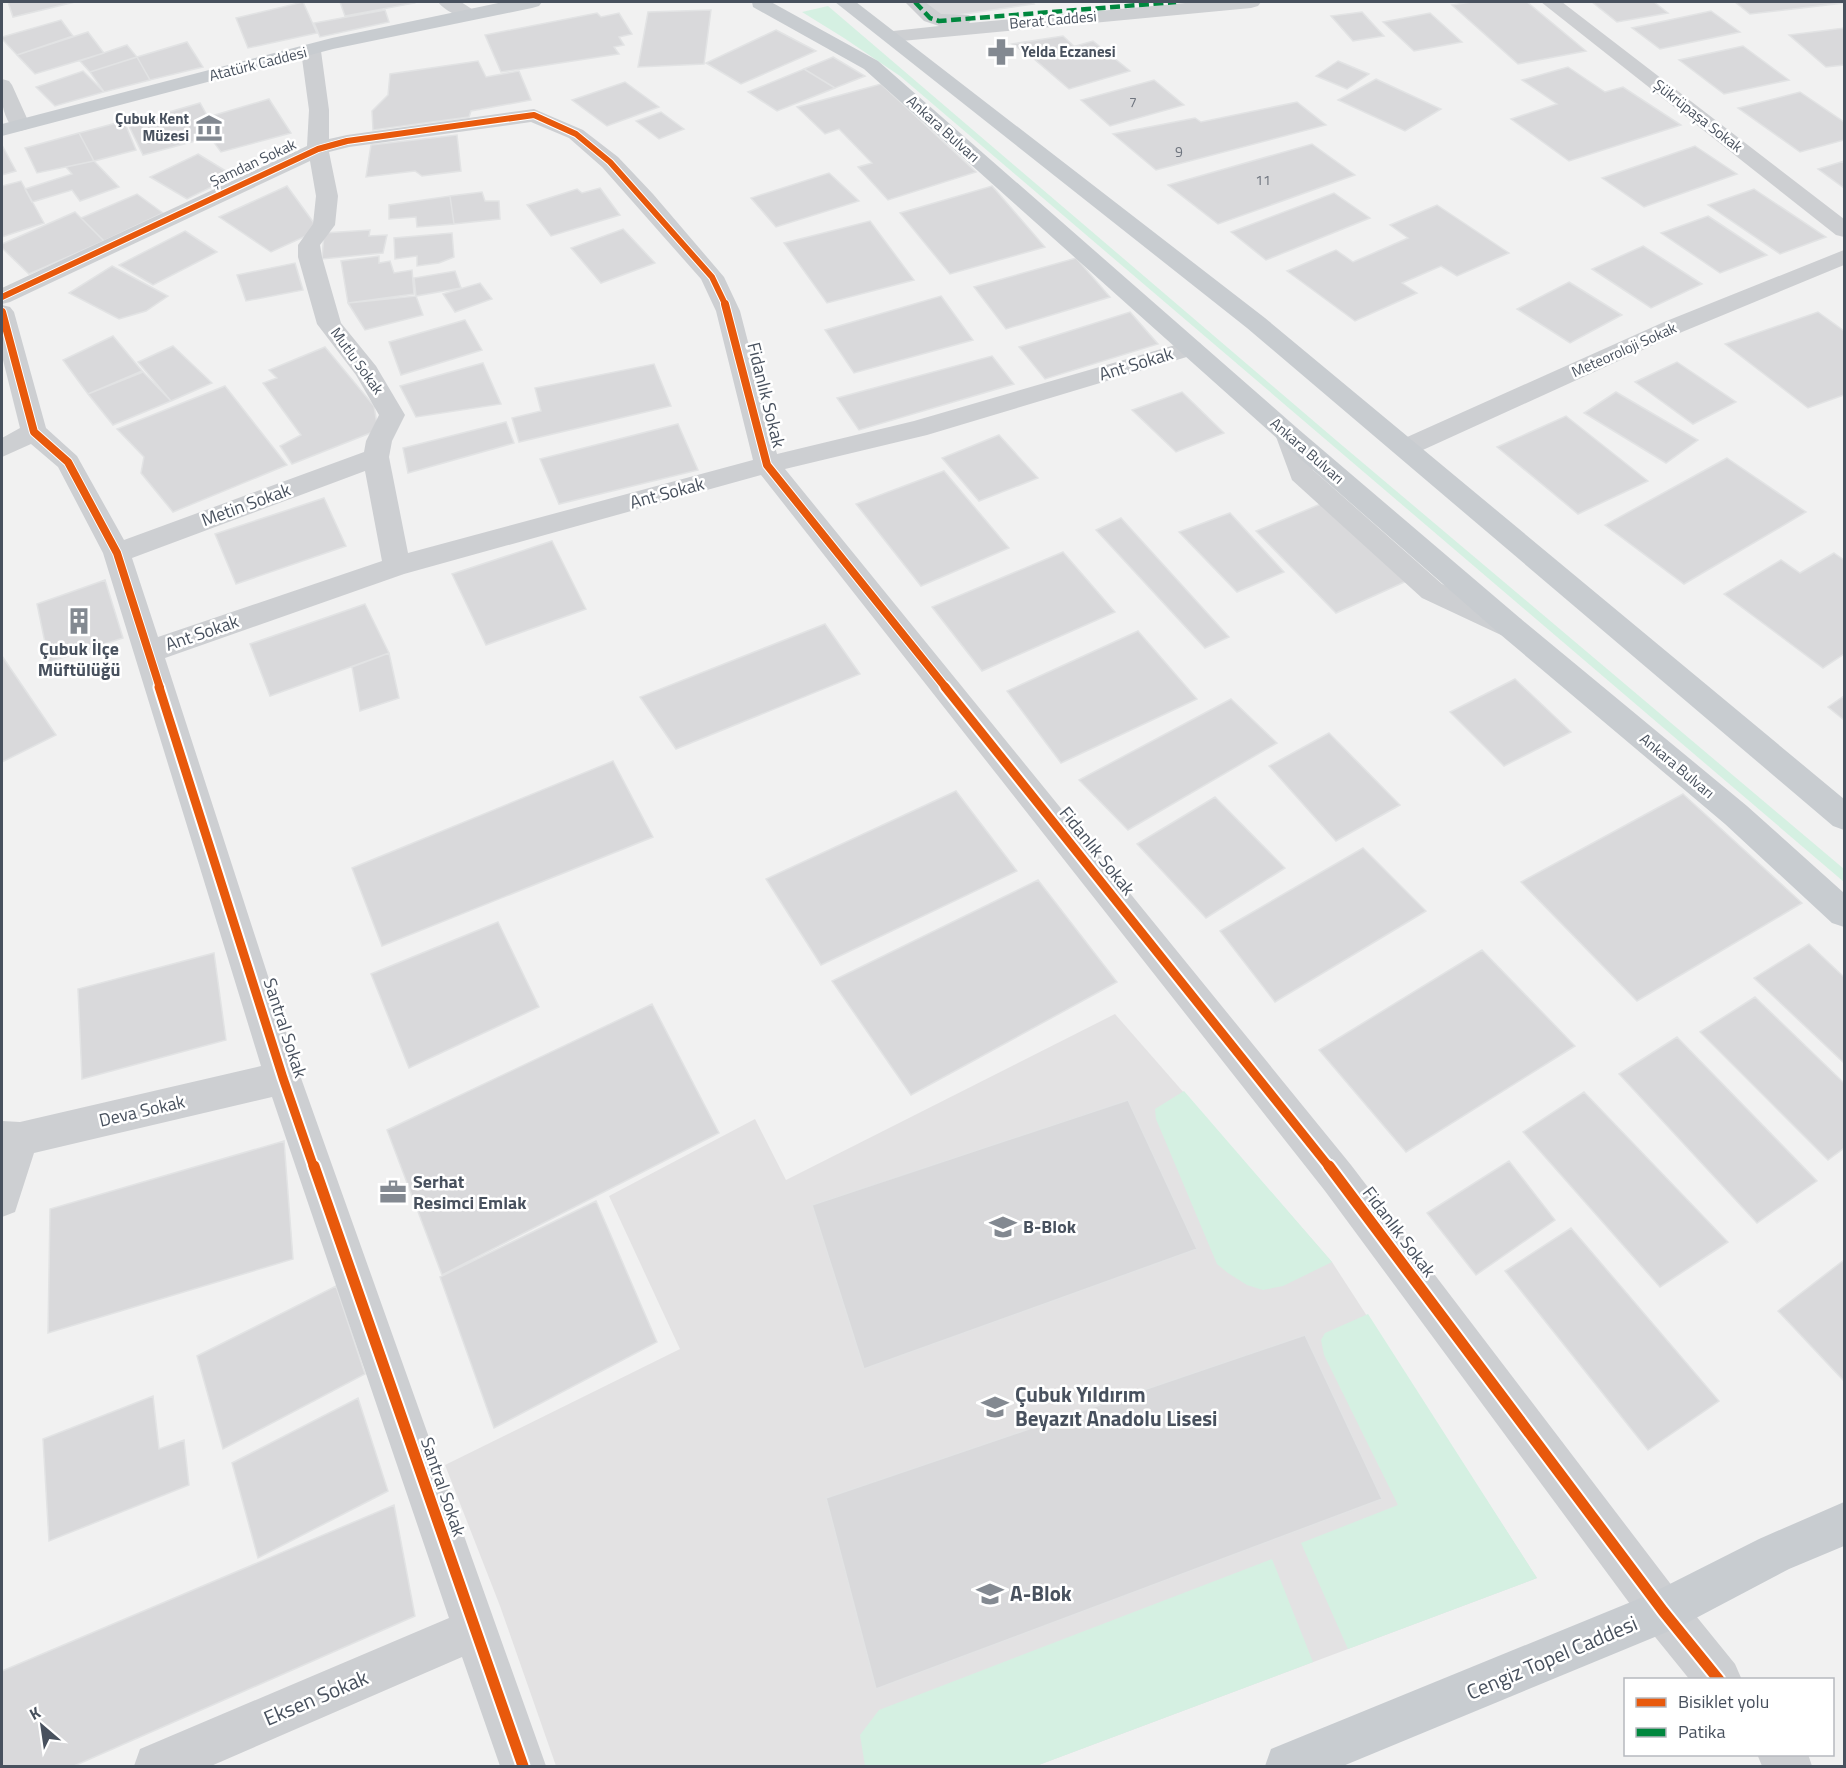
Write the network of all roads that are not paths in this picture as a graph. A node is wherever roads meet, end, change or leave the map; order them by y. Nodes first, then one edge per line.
1 (448, 2) edge
2 (548, 2) edge
3 (755, 2) edge
4 (787, 2) edge
5 (845, 2) edge
6 (915, 2) edge
7 (1176, 2) edge
8 (1251, 2) edge
9 (1551, 2) edge
10 (524, 3) edge
11 (468, 13) junction
12 (891, 36) junction
13 (311, 51) junction
14 (2, 85) edge
15 (534, 114) joint
16 (11, 128) edge
17 (318, 149) junction
18 (1845, 230) edge
19 (1845, 257) edge
20 (2, 297) edge
21 (2, 312) edge
22 (1191, 348) junction
23 (34, 432) junction
24 (1288, 434) joint
25 (2, 448) edge
26 (1405, 448) junction
27 (376, 457) junction
28 (767, 465) junction
29 (117, 553) junction
30 (398, 566) junction
31 (1512, 627) joint
32 (148, 652) junction
33 (1845, 817) edge
34 (1845, 913) edge
35 (283, 1078) junction
36 (11, 1138) edge
37 (2, 1199) edge
38 (1845, 1524) edge
39 (1663, 1611) junction
40 (475, 1629) junction
41 (1717, 1678) edge
42 (157, 1767) edge
43 (523, 1767) edge
44 (1288, 1767) edge

1 - 11 street
2 - 10 main road, Atatürk Caddesi
3 - 4 main road
3 - 22 main road, Ankara Bulvarı
5 - 12 main road
6 - 7 street
8 - 12 street, Berat Caddesi
9 - 18 street, Şükrüpaşa Sokak
10 - 11 main road, Atatürk Caddesi
11 - 13 main road, Atatürk Caddesi
12 - 26 main road
13 - 16 main road, Atatürk Caddesi
13 - 17 street, Mutlu Sokak
14 - 16 street
15 - 17 street, Şamdan Sokak
15 - 28 street, Fidanlık Sokak
17 - 20 street, Şamdan Sokak
17 - 27 street, Mutlu Sokak
19 - 26 street, Meteoroloji Sokak
21 - 23 street
22 - 24 main road, Ankara Bulvarı
22 - 28 street, Ant Sokak
23 - 25 street
23 - 29 street, Santral Sokak
24 - 31 street
26 - 33 main road
27 - 29 street, Metin Sokak
27 - 30 street, Mutlu Sokak
28 - 30 street, Ant Sokak
28 - 39 street, Fidanlık Sokak
29 - 32 street, Santral Sokak
30 - 32 street, Ant Sokak
31 - 34 main road, Ankara Bulvarı
32 - 35 street, Santral Sokak
35 - 36 street, Deva Sokak
35 - 40 street, Santral Sokak
36 - 37 street
38 - 39 main road, Cengiz Topel Caddesi
39 - 41 street, Fidanlık Sokak
39 - 44 main road, Cengiz Topel Caddesi
40 - 42 street, Eksen Sokak
40 - 43 street, Santral Sokak

